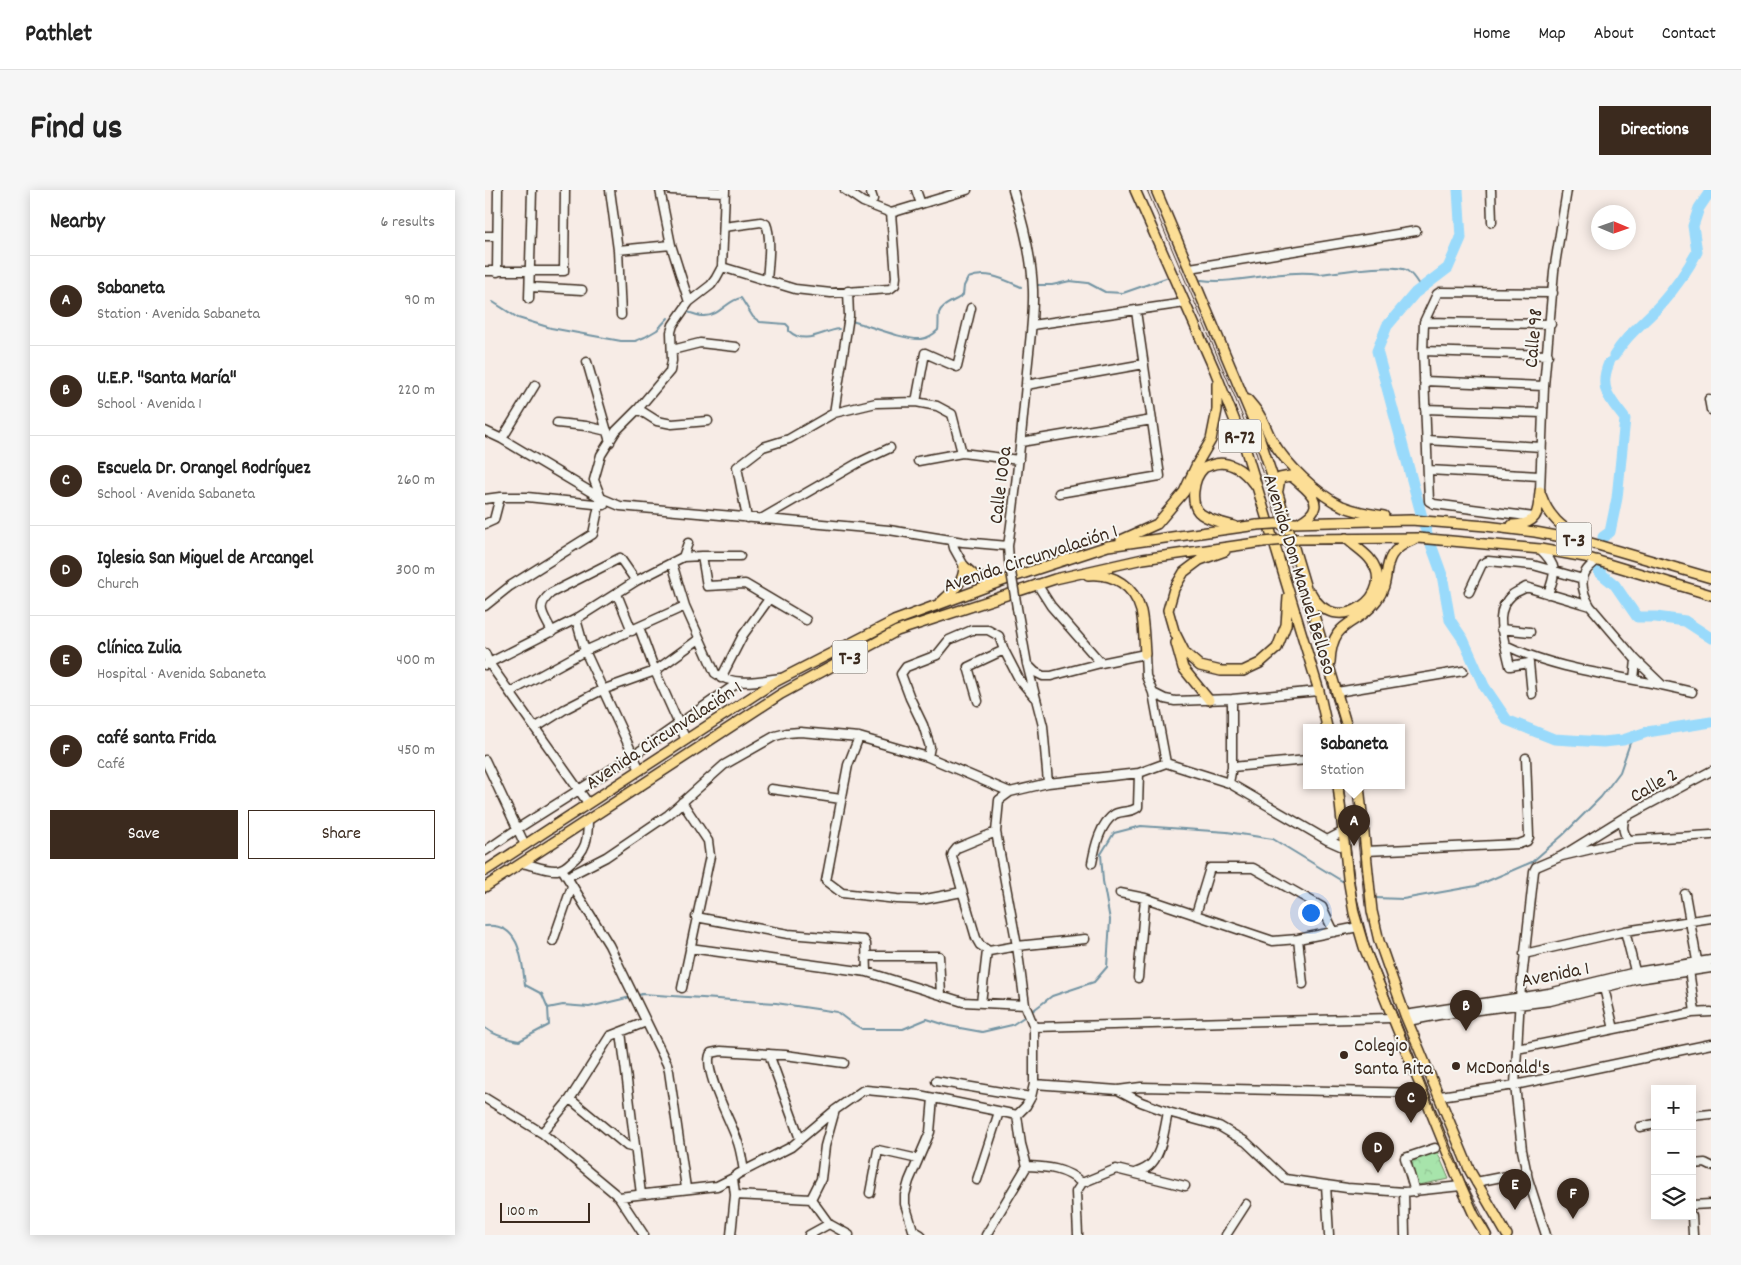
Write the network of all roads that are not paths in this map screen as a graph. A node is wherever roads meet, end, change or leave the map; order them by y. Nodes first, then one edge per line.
1 (498, 190) edge
2 (532, 190) edge
3 (565, 190) edge
4 (610, 190) edge
5 (660, 190) edge
6 (671, 190) edge
7 (845, 190) edge
8 (870, 190) edge
9 (916, 190) edge
10 (967, 190) edge
11 (1013, 190) edge
12 (1135, 190) edge
13 (1156, 190) edge
14 (1491, 190) edge
15 (1567, 190) edge
16 (725, 191) edge
17 (873, 199) dead end
18 (921, 204) junction
19 (891, 213) junction
20 (1492, 222) dead end
21 (724, 227) junction
22 (1416, 231) dead end
23 (485, 236) edge
24 (497, 236) junction
25 (671, 245) junction
26 (618, 250) junction
27 (722, 267) junction
28 (1190, 268) junction
29 (485, 272) edge
30 (497, 272) junction
31 (531, 272) junction
32 (767, 281) junction
33 (530, 287) junction
34 (582, 290) dead end
35 (848, 292) junction
36 (1553, 293) junction
37 (529, 299) dead end
38 (689, 302) junction
39 (1185, 303) junction
40 (971, 308) dead end
41 (1136, 311) junction
42 (621, 314) dead end
43 (1424, 322) junction
44 (1551, 324) junction
45 (1032, 325) junction
46 (736, 348) dead end
47 (672, 350) junction
48 (1423, 351) junction
49 (1547, 354) junction
50 (587, 362) dead end
51 (1144, 364) junction
52 (1215, 371) junction
53 (1424, 381) junction
54 (535, 385) dead end
55 (1026, 385) junction
56 (1544, 386) junction
57 (1242, 393) junction
58 (1711, 400) edge
59 (916, 402) junction
60 (638, 409) junction
61 (1425, 410) junction
62 (1711, 410) edge
63 (1543, 412) junction
64 (833, 413) junction
65 (1152, 420) junction
66 (708, 421) dead end
67 (557, 423) dead end
68 (485, 431) edge
69 (607, 431) junction
70 (501, 439) junction
71 (1427, 440) junction
72 (610, 442) junction
73 (1021, 442) junction
74 (1541, 447) junction
75 (890, 448) dead end
76 (962, 453) junction
77 (1019, 460) junction
78 (918, 461) dead end
79 (1428, 470) junction
80 (1539, 476) junction
81 (1258, 489) junction
82 (1540, 491) junction
83 (1278, 493) junction
84 (1059, 494) dead end
85 (500, 497) junction
86 (485, 499) edge
87 (600, 501) junction
88 (1534, 517) junction
89 (747, 518) junction
90 (761, 519) junction
91 (1411, 520) junction
92 (1295, 522) junction
93 (485, 524) edge
94 (1486, 526) junction
95 (1239, 527) junction
96 (1346, 538) junction
97 (1418, 538) junction
98 (952, 540) junction
99 (1584, 541) junction
100 (687, 543) dead end
101 (1243, 544) junction
102 (1007, 546) junction
103 (1108, 546) junction
104 (1539, 549) junction
105 (683, 556) junction
106 (702, 556) junction
107 (739, 556) dead end
108 (1597, 560) junction
109 (672, 563) junction
110 (964, 566) junction
111 (1554, 571) junction
112 (1302, 574) junction
113 (1055, 578) junction
114 (1711, 578) edge
115 (1583, 579) junction
116 (636, 581) junction
117 (1003, 581) junction
118 (1037, 584) junction
119 (1288, 590) junction
120 (1469, 592) dead end
121 (617, 594) junction
122 (1548, 594) junction
123 (1711, 595) edge
124 (769, 599) junction
125 (938, 605) junction
126 (485, 606) edge
127 (685, 606) junction
128 (1590, 606) junction
129 (576, 619) junction
130 (806, 620) dead end
131 (636, 629) junction
132 (1501, 629) junction
133 (1174, 631) junction
134 (552, 632) junction
135 (1531, 632) dead end
136 (699, 639) junction
137 (1505, 645) junction
138 (1004, 650) junction
139 (585, 651) junction
140 (485, 653) edge
141 (1145, 654) junction
142 (1529, 660) junction
143 (1636, 660) junction
144 (1101, 663) junction
145 (487, 664) edge
146 (1027, 664) junction
147 (1330, 670) junction
148 (655, 671) junction
149 (1463, 671) dead end
150 (721, 678) junction
151 (783, 678) junction
152 (1634, 679) junction
153 (739, 682) junction
154 (1661, 684) junction
155 (603, 690) junction
156 (1319, 691) junction
157 (509, 692) junction
158 (1337, 692) junction
159 (1692, 692) dead end
160 (1153, 693) junction
161 (1532, 694) dead end
162 (1232, 699) junction
163 (1209, 700) junction
164 (978, 701) dead end
165 (1037, 701) junction
166 (679, 724) junction
167 (1326, 724) edge
168 (1346, 724) edge
169 (535, 728) junction
170 (859, 737) junction
171 (686, 740) junction
172 (633, 755) junction
173 (928, 757) junction
174 (1526, 758) dead end
175 (485, 760) edge
176 (1303, 760) edge
177 (1166, 763) junction
178 (1232, 767) junction
179 (640, 770) junction
180 (1711, 771) edge
181 (1139, 773) junction
182 (1048, 783) junction
183 (1229, 784) junction
184 (1338, 789) edge
185 (1359, 789) edge
186 (579, 790) junction
187 (771, 790) dead end
188 (1010, 792) junction
189 (841, 799) junction
190 (682, 802) junction
191 (588, 803) junction
192 (1625, 817) junction
193 (587, 820) junction
194 (517, 829) junction
195 (1343, 830) junction
196 (996, 832) junction
197 (1711, 835) edge
198 (1327, 840) junction
199 (1629, 840) junction
200 (525, 845) junction
201 (1345, 848) junction
202 (485, 851) edge
203 (1366, 851) junction
204 (1562, 856) junction
205 (522, 863) junction
206 (1091, 863) dead end
207 (562, 868) junction
208 (485, 871) edge
209 (567, 877) junction
210 (572, 886) junction
211 (485, 887) edge
212 (962, 892) junction
213 (1121, 893) dead end
214 (1685, 894) dead end
215 (1145, 898) junction
216 (1196, 914) junction
217 (696, 917) junction
218 (1711, 918) edge
219 (1690, 920) junction
220 (1358, 927) junction
221 (1625, 931) junction
222 (1334, 932) junction
223 (1085, 939) dead end
224 (1298, 939) junction
225 (553, 941) dead end
226 (1017, 946) junction
227 (690, 948) junction
228 (987, 951) junction
229 (1524, 954) junction
230 (867, 956) junction
231 (1711, 960) edge
232 (1698, 966) junction
233 (1711, 968) edge
234 (1689, 970) junction
235 (867, 972) junction
236 (1637, 976) junction
237 (1138, 978) dead end
238 (1303, 984) dead end
239 (681, 988) dead end
240 (1604, 988) junction
241 (1581, 990) junction
242 (941, 995) junction
243 (1520, 1001) junction
244 (981, 1003) junction
245 (1025, 1007) junction
246 (1695, 1012) junction
247 (1711, 1012) edge
248 (1392, 1018) junction
249 (1407, 1018) junction
250 (646, 1022) junction
251 (1032, 1024) junction
252 (1614, 1029) junction
253 (621, 1032) junction
254 (1711, 1044) edge
255 (1517, 1049) junction
256 (769, 1054) junction
257 (844, 1063) dead end
258 (936, 1081) dead end
259 (1034, 1084) junction
260 (1515, 1085) junction
261 (1118, 1090) junction
262 (1423, 1093) junction
263 (1440, 1096) junction
264 (1031, 1097) junction
265 (485, 1098) edge
266 (933, 1098) junction
267 (571, 1099) junction
268 (835, 1110) junction
269 (999, 1112) junction
270 (1168, 1112) junction
271 (1711, 1114) edge
272 (1017, 1116) junction
273 (1696, 1116) edge
274 (1651, 1125) edge
275 (1640, 1127) dead end
276 (542, 1134) junction
277 (800, 1139) junction
278 (635, 1148) junction
279 (1435, 1148) dead end
280 (918, 1159) junction
281 (1696, 1164) edge
282 (1027, 1166) junction
283 (1711, 1166) edge
284 (1527, 1172) junction
285 (1135, 1173) junction
286 (738, 1174) junction
287 (977, 1180) dead end
288 (1476, 1182) junction
289 (1082, 1183) junction
290 (1326, 1185) junction
291 (1185, 1186) dead end
292 (1461, 1186) junction
293 (686, 1188) junction
294 (1404, 1192) junction
295 (1415, 1192) junction
296 (871, 1193) dead end
297 (641, 1194) junction
298 (735, 1195) junction
299 (619, 1197) junction
300 (811, 1199) junction
301 (1246, 1204) dead end
302 (1711, 1204) edge
303 (1696, 1205) edge
304 (1692, 1220) edge
305 (829, 1224) junction
306 (911, 1232) edge
307 (644, 1235) edge
308 (731, 1235) edge
309 (809, 1235) edge
310 (849, 1235) edge
311 (921, 1235) edge
312 (986, 1235) edge
313 (1078, 1235) edge
314 (1226, 1235) edge
315 (1329, 1235) edge
316 (1405, 1235) edge
317 (1486, 1235) edge
318 (1507, 1235) edge
319 (1546, 1235) edge
320 (1693, 1235) edge

1 - 24 street
2 - 31 street
3 - 31 street
4 - 26 street
5 - 25 street
6 - 16 street
7 - 19 street
8 - 17 street
9 - 18 street
10 - 18 street
11 - 45 street, Calle 100a
12 - 39 main road, Avenida Don Manuel Belloso / R-72
13 - 28 main road, Avenida Don Manuel Belloso / R-72
14 - 20 street
15 - 36 street, Calle 98
16 - 21 street
18 - 19 street
19 - 35 street
21 - 27 street
21 - 32 street
22 - 28 street
23 - 24 street
24 - 30 street
25 - 26 street
25 - 38 street
26 - 42 street
27 - 32 street
27 - 38 street
28 - 57 main road, Avenida Don Manuel Belloso / R-72
29 - 30 street
30 - 31 street
31 - 33 street
32 - 35 street
33 - 34 street
33 - 37 street
35 - 64 street
36 - 43 street
36 - 44 street, Calle 98
38 - 47 street
39 - 41 street
39 - 52 main road, Avenida Don Manuel Belloso / R-72
40 - 59 street
41 - 45 street
41 - 51 street
43 - 44 street
43 - 48 street
44 - 49 street, Calle 98
45 - 55 street, Calle 100a
46 - 47 street
47 - 60 street
48 - 49 street
48 - 53 street
49 - 56 street, Calle 98
50 - 69 street
51 - 55 street
51 - 65 street
52 - 81 main road, Avenida Don Manuel Belloso / R-72
52 - 103 main road
53 - 56 street
53 - 61 street
54 - 70 street
55 - 73 street, Calle 100a
56 - 63 street, Calle 98
57 - 83 main road, Avenida Don Manuel Belloso / R-72
57 - 91 main road
58 - 62 street
59 - 64 street
59 - 76 street
60 - 66 street
60 - 72 street
61 - 63 street
61 - 71 street
63 - 74 street, Calle 98
64 - 89 street
65 - 73 street
65 - 84 street
67 - 69 street
68 - 70 street
69 - 72 street
70 - 87 street
71 - 74 street
71 - 79 street
72 - 87 street
73 - 77 street, Calle 100a
74 - 80 street, Calle 98
75 - 90 street
76 - 77 street
76 - 78 street
77 - 102 street, Calle 100a
79 - 80 street
79 - 88 street
80 - 82 street, Calle 98
81 - 95 main road
81 - 119 main road, Avenida Don Manuel Belloso / R-72
82 - 88 main road
82 - 99 main road
83 - 92 main road
83 - 112 main road, Avenida Don Manuel Belloso / R-72
85 - 86 street
85 - 87 street
85 - 93 street
87 - 89 street
87 - 126 street
88 - 94 main road
89 - 90 street
90 - 98 street
91 - 92 main road, Avenida Circunvalación 1 / T-3
91 - 94 main road, Avenida Circunvalación 1 / T-3
92 - 95 main road, Avenida Circunvalación 1 / T-3, bridge
94 - 99 main road, Avenida Circunvalación 1 / T-3
95 - 103 main road, Avenida Circunvalación 1 / T-3
96 - 97 main road, Avenida Circunvalación 1 / T-3
96 - 101 main road, Avenida Circunvalación 1 / T-3, bridge
96 - 112 main road
97 - 104 main road, Avenida Circunvalación 1 / T-3
97 - 147 main road
98 - 102 street
98 - 110 street
99 - 114 main road, Avenida Circunvalación 1 / T-3
100 - 105 street
101 - 113 main road, Avenida Circunvalación 1 / T-3
101 - 133 main road
102 - 146 street, Calle 100a, bridge
103 - 117 main road, Avenida Circunvalación 1 / T-3
104 - 108 main road, Avenida Circunvalación 1 / T-3
104 - 111 street
105 - 106 street
105 - 109 street
106 - 107 street
106 - 124 street
108 - 115 street
108 - 123 main road, Avenida Circunvalación 1 / T-3
109 - 116 street
109 - 127 street
110 - 117 main road
110 - 125 main road
111 - 115 street
111 - 120 street
111 - 122 street
112 - 147 main road, Avenida Don Manuel Belloso / R-72
113 - 118 main road, Avenida Circunvalación 1 / T-3
113 - 141 main road
115 - 128 street
116 - 121 street
116 - 134 street
117 - 125 main road, Avenida Circunvalación 1 / T-3
118 - 144 street
118 - 193 main road, Avenida Circunvalación 1 / T-3
119 - 133 main road
119 - 156 main road, Avenida Don Manuel Belloso / R-72
121 - 129 street
121 - 131 street
122 - 128 street
122 - 132 street
124 - 130 street
124 - 150 street
125 - 151 main road, Avenida Circunvalación 1 / T-3
127 - 131 street
127 - 136 street
128 - 143 street
129 - 134 street
129 - 139 street
131 - 139 street
131 - 148 street
132 - 135 street
132 - 137 street
133 - 163 main road
134 - 145 street
136 - 148 street
136 - 150 street
137 - 142 street
137 - 142 street
138 - 164 street
138 - 165 street
138 - 173 street
139 - 155 street
139 - 157 street
140 - 145 street
141 - 144 street
141 - 160 street
142 - 152 street
142 - 161 street
143 - 152 street
143 - 154 street
144 - 146 street
145 - 157 street
146 - 165 street, Calle 100a
147 - 158 main road, R-72
148 - 155 street
148 - 166 street
149 - 158 street
150 - 153 street
151 - 153 street
151 - 171 main road, Avenida Circunvalación 1 / T-3
152 - 154 street
153 - 166 street
154 - 159 street
155 - 169 street
155 - 172 street
156 - 162 street
156 - 167 main road, R-72
157 - 169 street
158 - 168 main road, R-72
160 - 163 street
160 - 177 street
162 - 163 street
162 - 178 street
165 - 182 street, Calle 100a
166 - 171 street
166 - 172 street
169 - 186 street
170 - 173 street
170 - 189 street
170 - 190 street
171 - 179 main road, Avenida Circunvalación 1 / T-3
172 - 179 street
172 - 186 street
173 - 188 street
174 - 203 street
175 - 194 street
176 - 178 street
177 - 181 street
177 - 183 street
178 - 183 street
179 - 191 main road, Avenida Circunvalación 1 / T-3
180 - 192 street, Calle 2
181 - 182 street
181 - 206 street
182 - 188 street
183 - 198 street
184 - 195 main road
185 - 203 main road
186 - 191 street
186 - 194 street
187 - 189 street
188 - 196 street
189 - 212 street
190 - 209 street
190 - 217 street
191 - 200 main road, Avenida Circunvalación 1 / T-3
192 - 199 street, Calle 2
192 - 204 street
193 - 205 main road, Avenida Circunvalación 1 / T-3
193 - 207 street
194 - 200 street
194 - 202 street
195 - 198 street
195 - 201 main road
196 - 212 street
196 - 226 street
197 - 199 street
198 - 201 street
199 - 204 street
200 - 208 main road, Avenida Circunvalación 1 / T-3
201 - 220 main road
203 - 249 main road
204 - 229 street
205 - 207 street
205 - 211 main road, Avenida Circunvalación 1 / T-3
207 - 209 street
209 - 210 street
210 - 225 street
210 - 250 street
212 - 228 street
213 - 215 street
214 - 219 street
215 - 216 street
215 - 237 street
216 - 222 street
216 - 224 street
217 - 227 street
217 - 230 street
218 - 219 street
219 - 221 street
219 - 232 street
220 - 222 street
220 - 248 main road
221 - 229 street
221 - 236 street
222 - 224 street
223 - 226 street
224 - 238 street
226 - 228 street
226 - 245 street
227 - 235 street
227 - 239 street
228 - 244 street
229 - 243 street
230 - 235 street
230 - 242 street
231 - 232 street, Avenida 1
232 - 233 street
232 - 234 street
232 - 236 street, Avenida 1
234 - 236 street
234 - 246 street
235 - 242 street
236 - 240 street
236 - 241 street, Avenida 1
240 - 241 street
240 - 252 street
241 - 243 street, Avenida 1
242 - 244 street
243 - 249 street, Avenida 1
243 - 255 street
244 - 245 street
245 - 251 street
246 - 247 street
246 - 252 street
248 - 251 street
248 - 262 main road
249 - 263 main road
250 - 253 street
250 - 293 street
251 - 259 street
252 - 255 street
253 - 267 street
253 - 278 street
254 - 260 street
255 - 260 street
256 - 257 street
256 - 277 street
256 - 286 street
258 - 264 street
259 - 261 street
259 - 264 street
260 - 263 street
260 - 284 street
261 - 262 street
261 - 270 street
262 - 292 main road
263 - 288 main road
264 - 272 street
265 - 276 street
266 - 268 street
266 - 269 street
266 - 280 street
267 - 276 street
267 - 278 street
268 - 277 street
268 - 300 street
269 - 272 street
269 - 287 street
270 - 285 street
270 - 290 street
271 - 273 street
272 - 282 street
274 - 275 street
276 - 299 street
277 - 286 street
278 - 297 street
279 - 295 street
280 - 296 street
280 - 306 street
281 - 283 street
282 - 289 street
282 - 312 street
284 - 288 street
284 - 319 street
285 - 289 street
285 - 291 street
286 - 293 street
286 - 298 street
288 - 318 main road
289 - 313 street
290 - 294 street
290 - 315 street
292 - 295 street
292 - 317 main road
293 - 297 street
294 - 295 street
294 - 316 street
297 - 299 street
298 - 300 street
298 - 308 street
299 - 307 street
300 - 305 street
301 - 314 street
302 - 303 street
304 - 320 street
305 - 309 street
305 - 310 street
306 - 311 street

